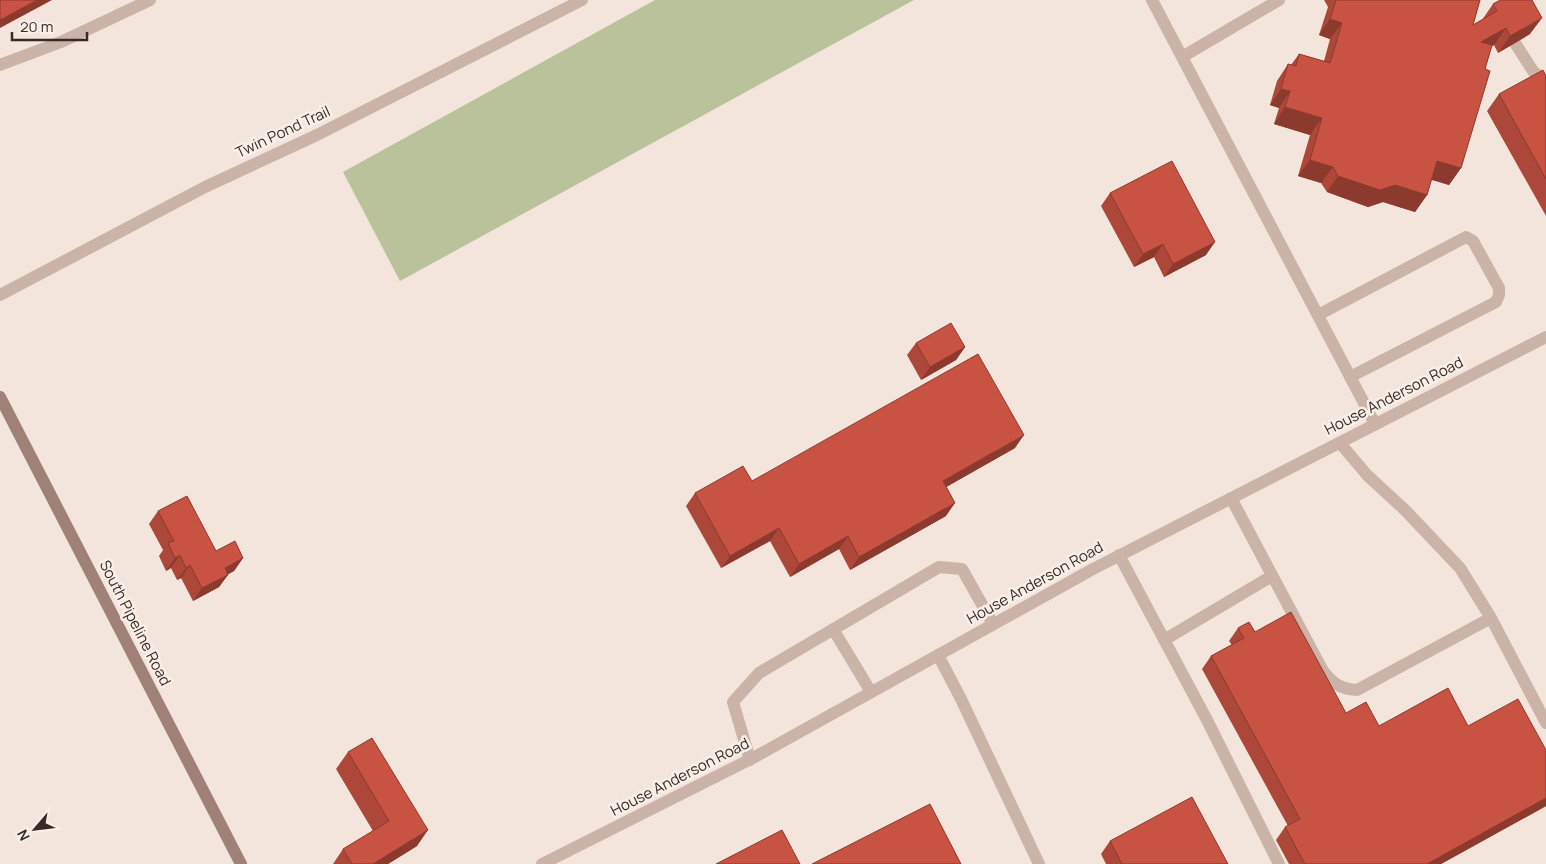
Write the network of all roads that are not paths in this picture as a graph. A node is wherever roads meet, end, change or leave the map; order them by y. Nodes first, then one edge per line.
1 (150, 0) edge
2 (582, 0) edge
3 (1152, 0) edge
4 (1279, 0) edge
5 (1515, 43) edge
6 (1182, 58) junction
7 (0, 66) edge
8 (1546, 82) edge
9 (0, 295) edge
10 (1318, 315) junction
11 (1546, 337) edge
12 (1350, 377) junction
13 (0, 397) edge
14 (1375, 424) junction
15 (1340, 442) junction
16 (1231, 498) junction
17 (1119, 555) junction
18 (1272, 576) junction
19 (1491, 618) junction
20 (994, 624) junction
21 (834, 629) junction
22 (1164, 640) junction
23 (938, 655) junction
24 (871, 692) junction
25 (1546, 723) edge
26 (750, 760) junction
27 (241, 864) edge
28 (542, 864) edge
29 (1039, 864) edge
30 (1280, 864) edge

1 - 7 street
2 - 9 street, Twin Pond Trail
3 - 6 street
4 - 6 street
5 - 8 street
6 - 10 street
10 - 12 street
10 - 12 street
11 - 14 street, House Anderson Road
12 - 14 street
13 - 27 street, South Pipeline Road
14 - 15 street, House Anderson Road
15 - 16 street, House Anderson Road
15 - 19 street
16 - 17 street, House Anderson Road
16 - 18 street
17 - 20 street, House Anderson Road
17 - 22 street
18 - 19 street
18 - 22 street
19 - 25 street
20 - 21 street
20 - 23 street, House Anderson Road
21 - 24 street
21 - 26 street
22 - 30 street
23 - 24 street, House Anderson Road
23 - 29 street
24 - 26 street, House Anderson Road
26 - 28 street, House Anderson Road

